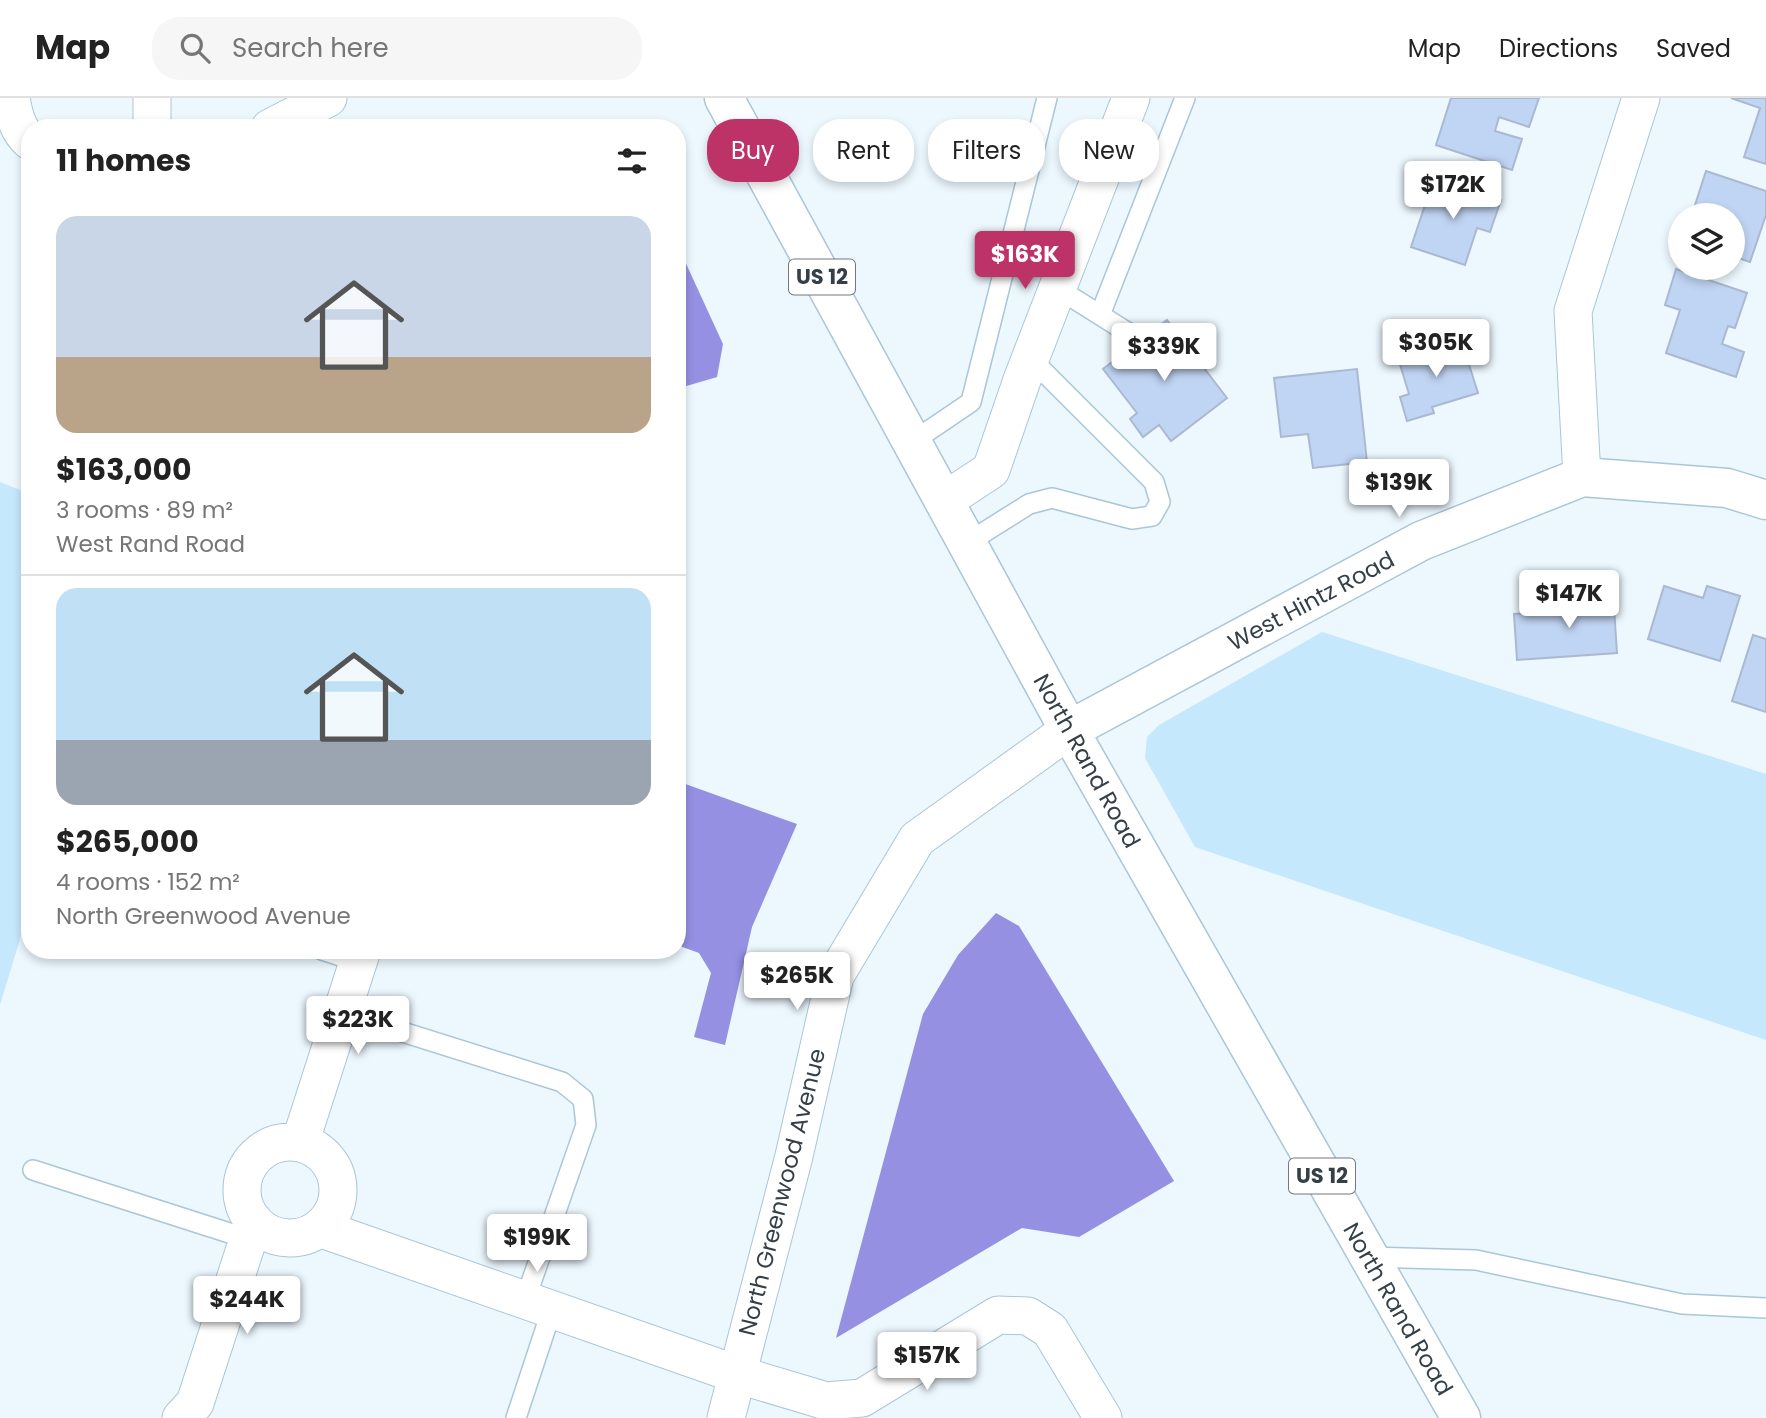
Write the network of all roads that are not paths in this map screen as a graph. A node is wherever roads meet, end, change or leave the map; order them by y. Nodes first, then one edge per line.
1 (11, 98) edge
2 (152, 98) edge
3 (328, 98) edge
4 (724, 98) edge
5 (1047, 98) edge
6 (1131, 98) edge
7 (1185, 98) edge
8 (1641, 98) edge
9 (152, 119) edge
10 (287, 119) edge
11 (21, 131) edge
12 (1057, 288) junction
13 (1100, 315) junction
14 (1127, 332) dead end
15 (1030, 358) junction
16 (912, 442) junction
17 (1582, 477) junction
18 (1766, 500) edge
19 (944, 501) junction
20 (967, 543) junction
21 (1069, 730) junction
22 (359, 959) edge
23 (342, 1013) junction
24 (300, 1143) junction
25 (33, 1170) dead end
26 (319, 1228) junction
27 (251, 1230) junction
28 (1369, 1257) junction
29 (539, 1305) junction
30 (1766, 1308) edge
31 (736, 1374) junction
32 (181, 1418) edge
33 (516, 1418) edge
34 (726, 1418) edge
35 (1103, 1418) edge
36 (1461, 1418) edge

1 - 11 street
2 - 9 street
3 - 10 street
4 - 16 main road, North Rand Road / US 12
5 - 16 lane
6 - 12 street
7 - 13 lane
8 - 17 street
12 - 13 lane
12 - 15 street
13 - 14 lane
15 - 19 street
15 - 20 lane
16 - 19 main road, North Rand Road / US 12
17 - 18 main road, West Hintz Road
17 - 21 main road, West Hintz Road
19 - 20 main road, North Rand Road / US 12
20 - 21 main road, North Rand Road / US 12
21 - 28 main road, North Rand Road / US 12
21 - 31 street, North Greenwood Avenue
22 - 23 street
23 - 24 street
23 - 29 lane
24 - 26 street
24 - 27 street
25 - 27 lane
26 - 27 street
26 - 29 street
27 - 32 street
28 - 30 lane
28 - 36 main road, North Rand Road / US 12
29 - 31 street
29 - 33 lane
31 - 34 street, North Greenwood Avenue
31 - 35 street

